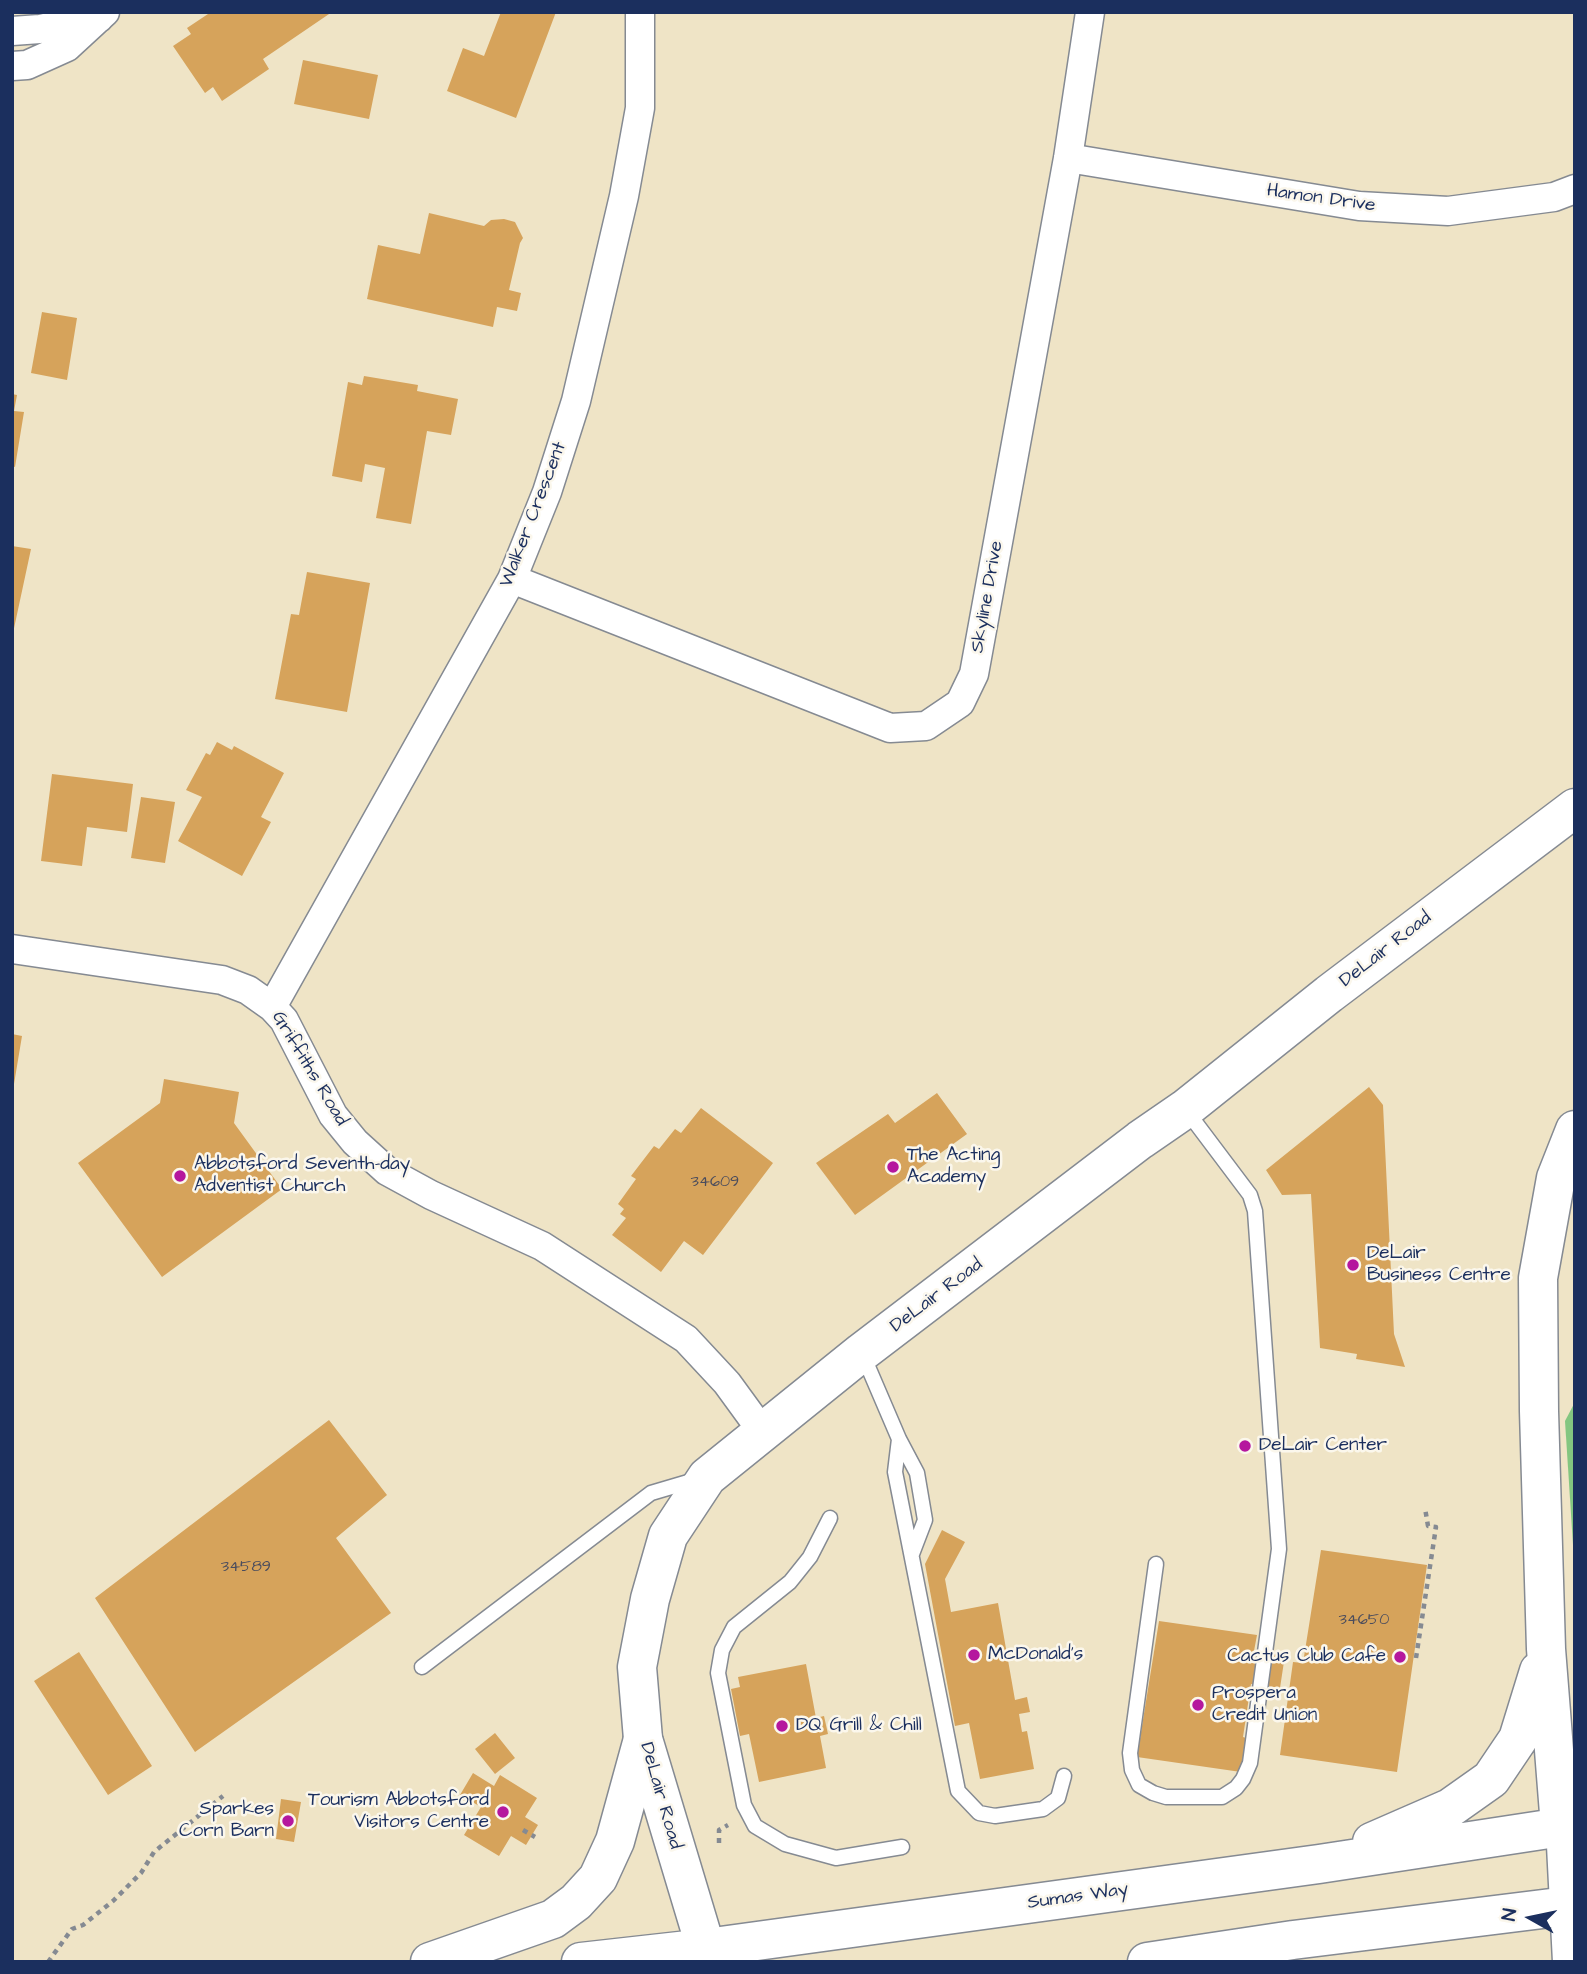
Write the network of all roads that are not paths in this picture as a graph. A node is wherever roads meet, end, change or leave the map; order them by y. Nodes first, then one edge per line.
1 (640, 12) edge
2 (1090, 12) edge
3 (102, 15) edge
4 (12, 31) edge
5 (12, 66) edge
6 (1068, 158) junction
7 (1575, 189) edge
8 (512, 579) junction
9 (1575, 808) edge
10 (12, 949) edge
11 (272, 1007) junction
12 (1185, 1109) junction
13 (1575, 1130) edge
14 (862, 1352) junction
15 (762, 1431) junction
16 (899, 1439) junction
17 (707, 1476) junction
18 (830, 1518) dead end
19 (912, 1556) junction
20 (1156, 1564) dead end
21 (1546, 1649) junction
22 (422, 1667) dead end
23 (643, 1739) junction
24 (1064, 1776) dead end
25 (1567, 1826) edge
26 (902, 1846) dead end
27 (1319, 1864) junction
28 (1569, 1906) edge
29 (702, 1957) edge
30 (430, 1962) edge
31 (581, 1962) edge
32 (1147, 1962) edge
33 (1567, 1962) edge

1 - 8 street, Walker Crescent
2 - 6 street, Skyline Drive
3 - 4 street
3 - 5 street
6 - 7 street, Hamon Drive
6 - 8 street, Skyline Drive
8 - 11 street, Walker Crescent
9 - 12 main road, DeLair Road
10 - 11 street, Griffiths Road
11 - 15 street, Griffiths Road
12 - 14 main road, DeLair Road
12 - 20 lane
13 - 21 main road
14 - 15 main road, DeLair Road
14 - 16 lane
15 - 17 main road, DeLair Road
16 - 19 lane
16 - 19 lane
17 - 22 lane
17 - 23 main road, DeLair Road
18 - 26 lane
19 - 24 lane
21 - 25 main road
21 - 27 main road
23 - 29 main road, DeLair Road
23 - 30 main road
25 - 27 main road, Sumas Way
25 - 28 street
27 - 29 main road, Sumas Way
28 - 32 main road
28 - 33 street
29 - 31 main road, Sumas Way

